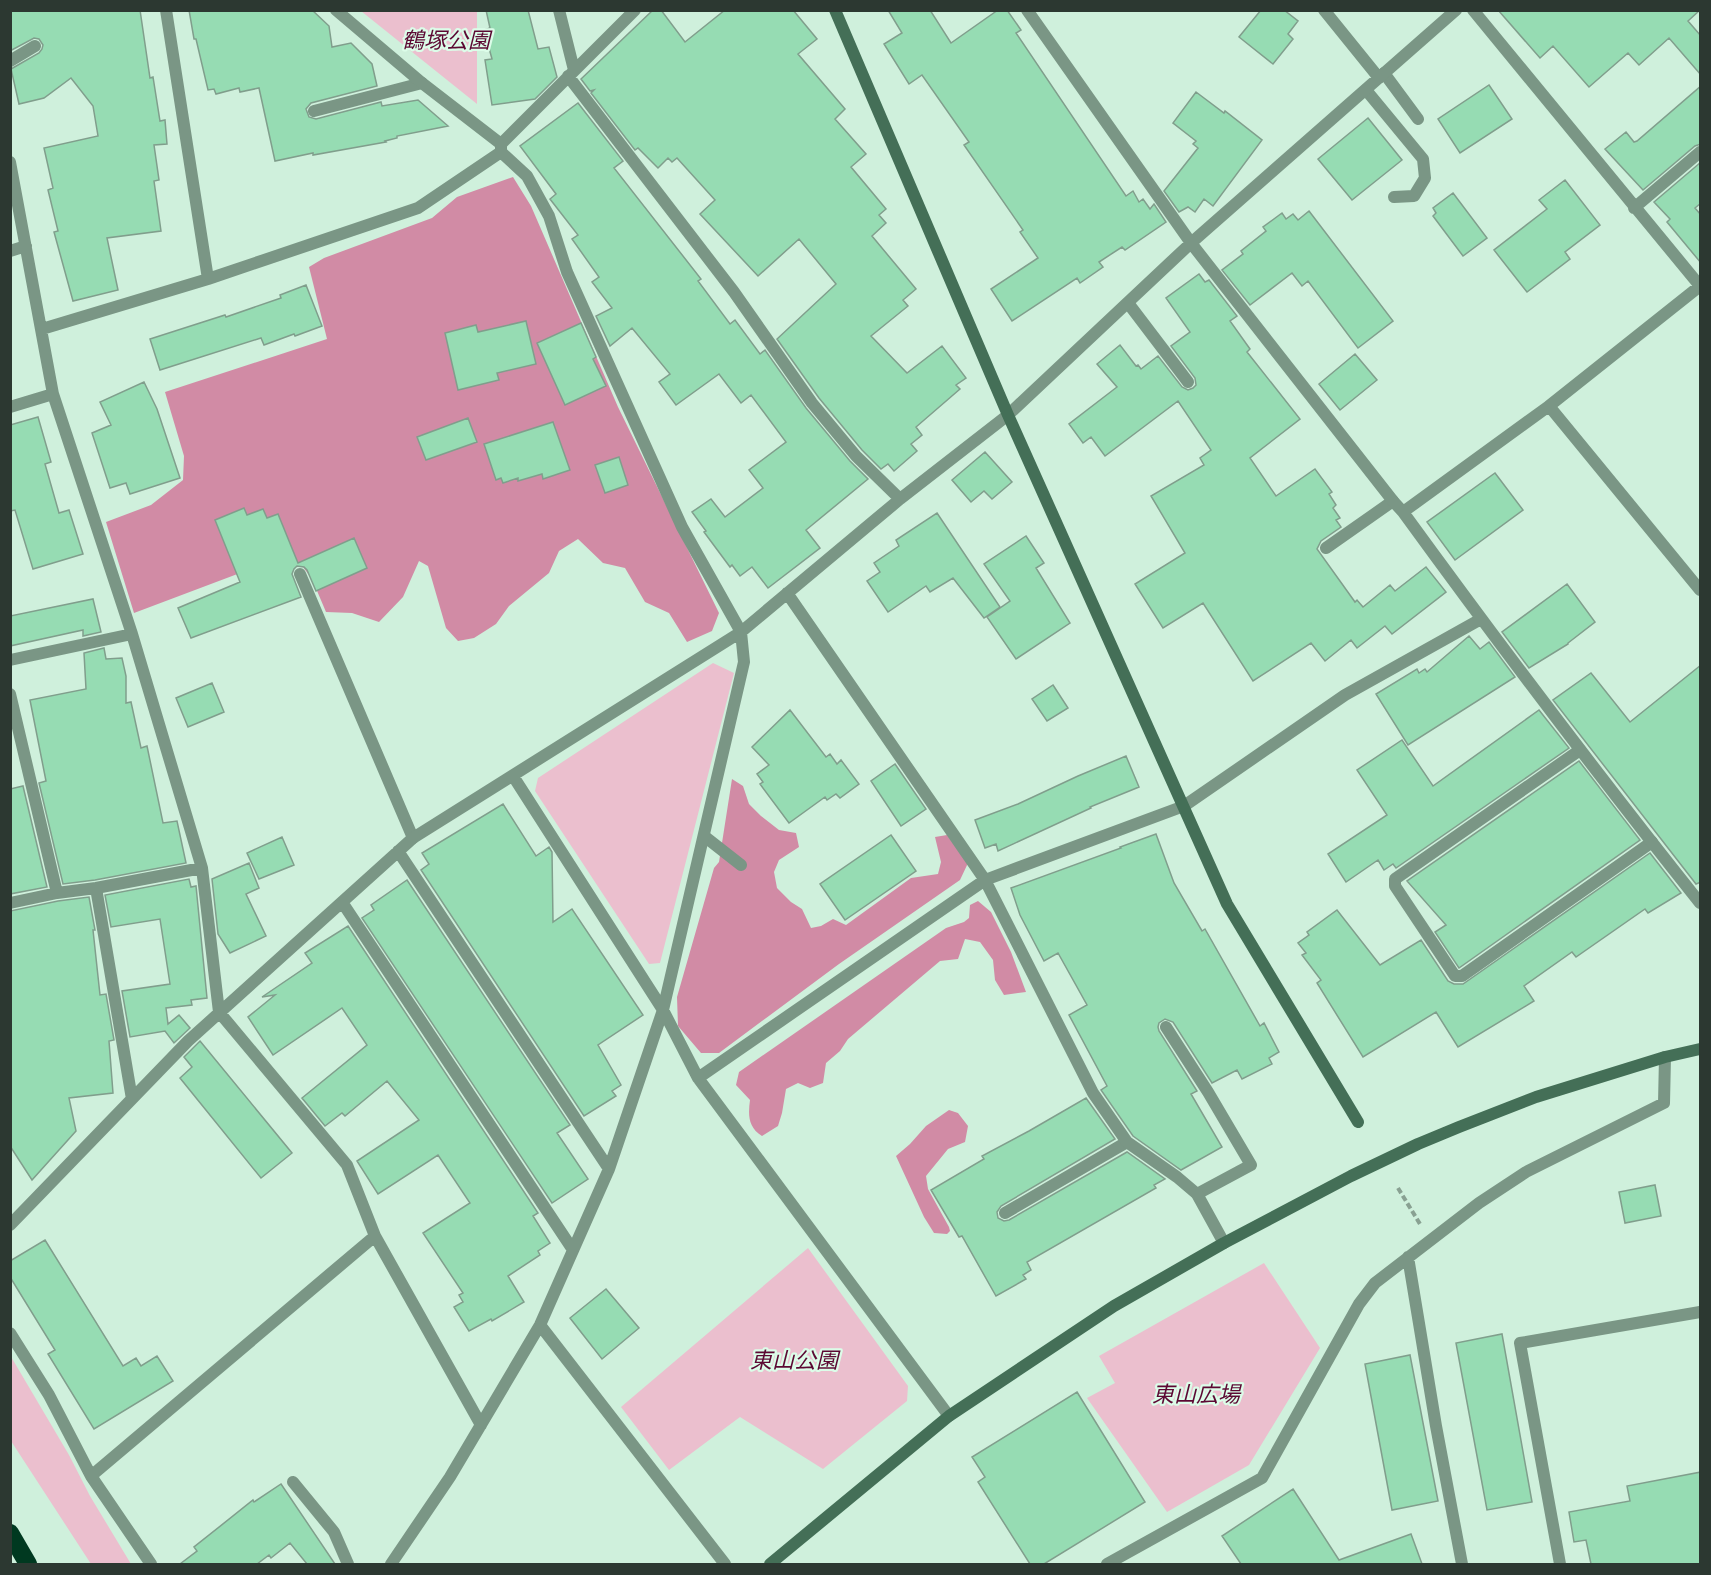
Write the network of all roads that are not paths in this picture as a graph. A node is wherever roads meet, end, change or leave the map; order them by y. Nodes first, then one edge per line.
1 (165, 10) edge
2 (336, 10) edge
3 (559, 10) edge
4 (635, 10) edge
5 (835, 10) edge
6 (1027, 10) edge
7 (1324, 10) edge
8 (1456, 10) edge
9 (1473, 10) edge
10 (35, 46) dead end
11 (10, 61) edge
12 (571, 73) junction
13 (1382, 75) junction
14 (422, 83) junction
15 (1366, 90) junction
16 (314, 111) dead end
17 (1418, 118) dead end
18 (501, 148) junction
19 (1701, 152) edge
20 (10, 162) edge
21 (1394, 197) dead end
22 (1634, 208) junction
23 (1191, 243) junction
24 (26, 246) junction
25 (10, 251) edge
26 (208, 279) junction
27 (1700, 286) edge
28 (1128, 303) junction
29 (42, 329) junction
30 (1188, 382) dead end
31 (53, 394) junction
32 (1549, 406) junction
33 (10, 407) edge
34 (1008, 416) junction
35 (900, 499) junction
36 (1393, 501) junction
37 (1403, 512) junction
38 (1326, 548) dead end
39 (300, 574) dead end
40 (1701, 590) edge
41 (787, 593) junction
42 (1481, 619) junction
43 (741, 632) junction
44 (132, 634) junction
45 (10, 660) edge
46 (10, 694) edge
47 (1580, 750) junction
48 (513, 776) junction
49 (1184, 806) junction
50 (705, 836) junction
51 (413, 838) junction
52 (1652, 842) junction
53 (398, 851) junction
54 (741, 865) dead end
55 (202, 868) junction
56 (985, 880) junction
57 (96, 888) junction
58 (57, 893) junction
59 (342, 902) junction
60 (10, 903) edge
61 (1701, 903) edge
62 (663, 1010) junction
63 (219, 1012) junction
64 (1166, 1027) dead end
65 (1701, 1049) edge
66 (1665, 1057) junction
67 (698, 1078) junction
68 (132, 1099) junction
69 (1359, 1122) dead end
70 (1127, 1142) junction
71 (609, 1169) junction
72 (1197, 1194) junction
73 (1005, 1213) dead end
74 (10, 1225) edge
75 (375, 1236) junction
76 (1224, 1243) junction
77 (573, 1250) junction
78 (1408, 1257) junction
79 (1701, 1312) edge
80 (540, 1325) junction
81 (10, 1333) edge
82 (949, 1416) junction
83 (481, 1425) junction
84 (91, 1476) junction
85 (293, 1482) dead end
86 (10, 1533) edge
87 (10, 1553) edge
88 (18, 1564) edge
89 (28, 1564) edge
90 (151, 1564) edge
91 (348, 1564) edge
92 (391, 1564) edge
93 (725, 1564) edge
94 (770, 1564) edge
95 (1107, 1564) edge
96 (1462, 1564) edge
97 (1560, 1564) edge

1 - 26 street
2 - 14 street
3 - 12 street
4 - 12 street
5 - 34 street
6 - 23 street
7 - 13 street
8 - 13 street
9 - 22 street
10 - 11 street
12 - 18 street
12 - 35 street
13 - 15 street
13 - 17 street
14 - 16 street
14 - 18 street
15 - 21 street
15 - 23 street
18 - 26 street
18 - 43 street
19 - 22 street
20 - 24 street
22 - 27 street
23 - 28 street
23 - 36 street
24 - 25 street
24 - 29 street
26 - 29 street
27 - 32 street
28 - 30 street
28 - 34 street
29 - 31 street
31 - 33 street
31 - 44 street
32 - 37 street
32 - 40 street
34 - 35 street
34 - 49 street
35 - 41 street
36 - 37 street
36 - 38 street
37 - 42 street
39 - 51 street
41 - 43 street
41 - 56 street
42 - 47 street
42 - 49 street
43 - 48 street
43 - 50 street
44 - 45 street
44 - 55 street
46 - 58 street
47 - 52 street
47 - 52 street
48 - 51 street
48 - 62 street
49 - 56 street
49 - 69 street
50 - 54 street
50 - 62 street
51 - 53 street
52 - 61 street
53 - 59 street
53 - 71 street
55 - 57 street
55 - 63 street
56 - 67 street
56 - 70 street
57 - 58 street
57 - 68 street
58 - 60 street
59 - 63 street
59 - 77 street
62 - 67 street
62 - 71 street
63 - 68 street
63 - 75 street
64 - 72 street
65 - 66 street
66 - 76 street
66 - 78 street
67 - 82 street
68 - 74 street
70 - 72 street
70 - 73 street
71 - 77 street
72 - 76 street
75 - 83 street
75 - 84 street
76 - 82 street
77 - 80 street
78 - 95 street
78 - 96 street
79 - 97 street
80 - 83 street
80 - 93 street
81 - 84 street
82 - 94 street
83 - 92 street
84 - 90 street
85 - 91 street
86 - 89 highway
87 - 88 highway

